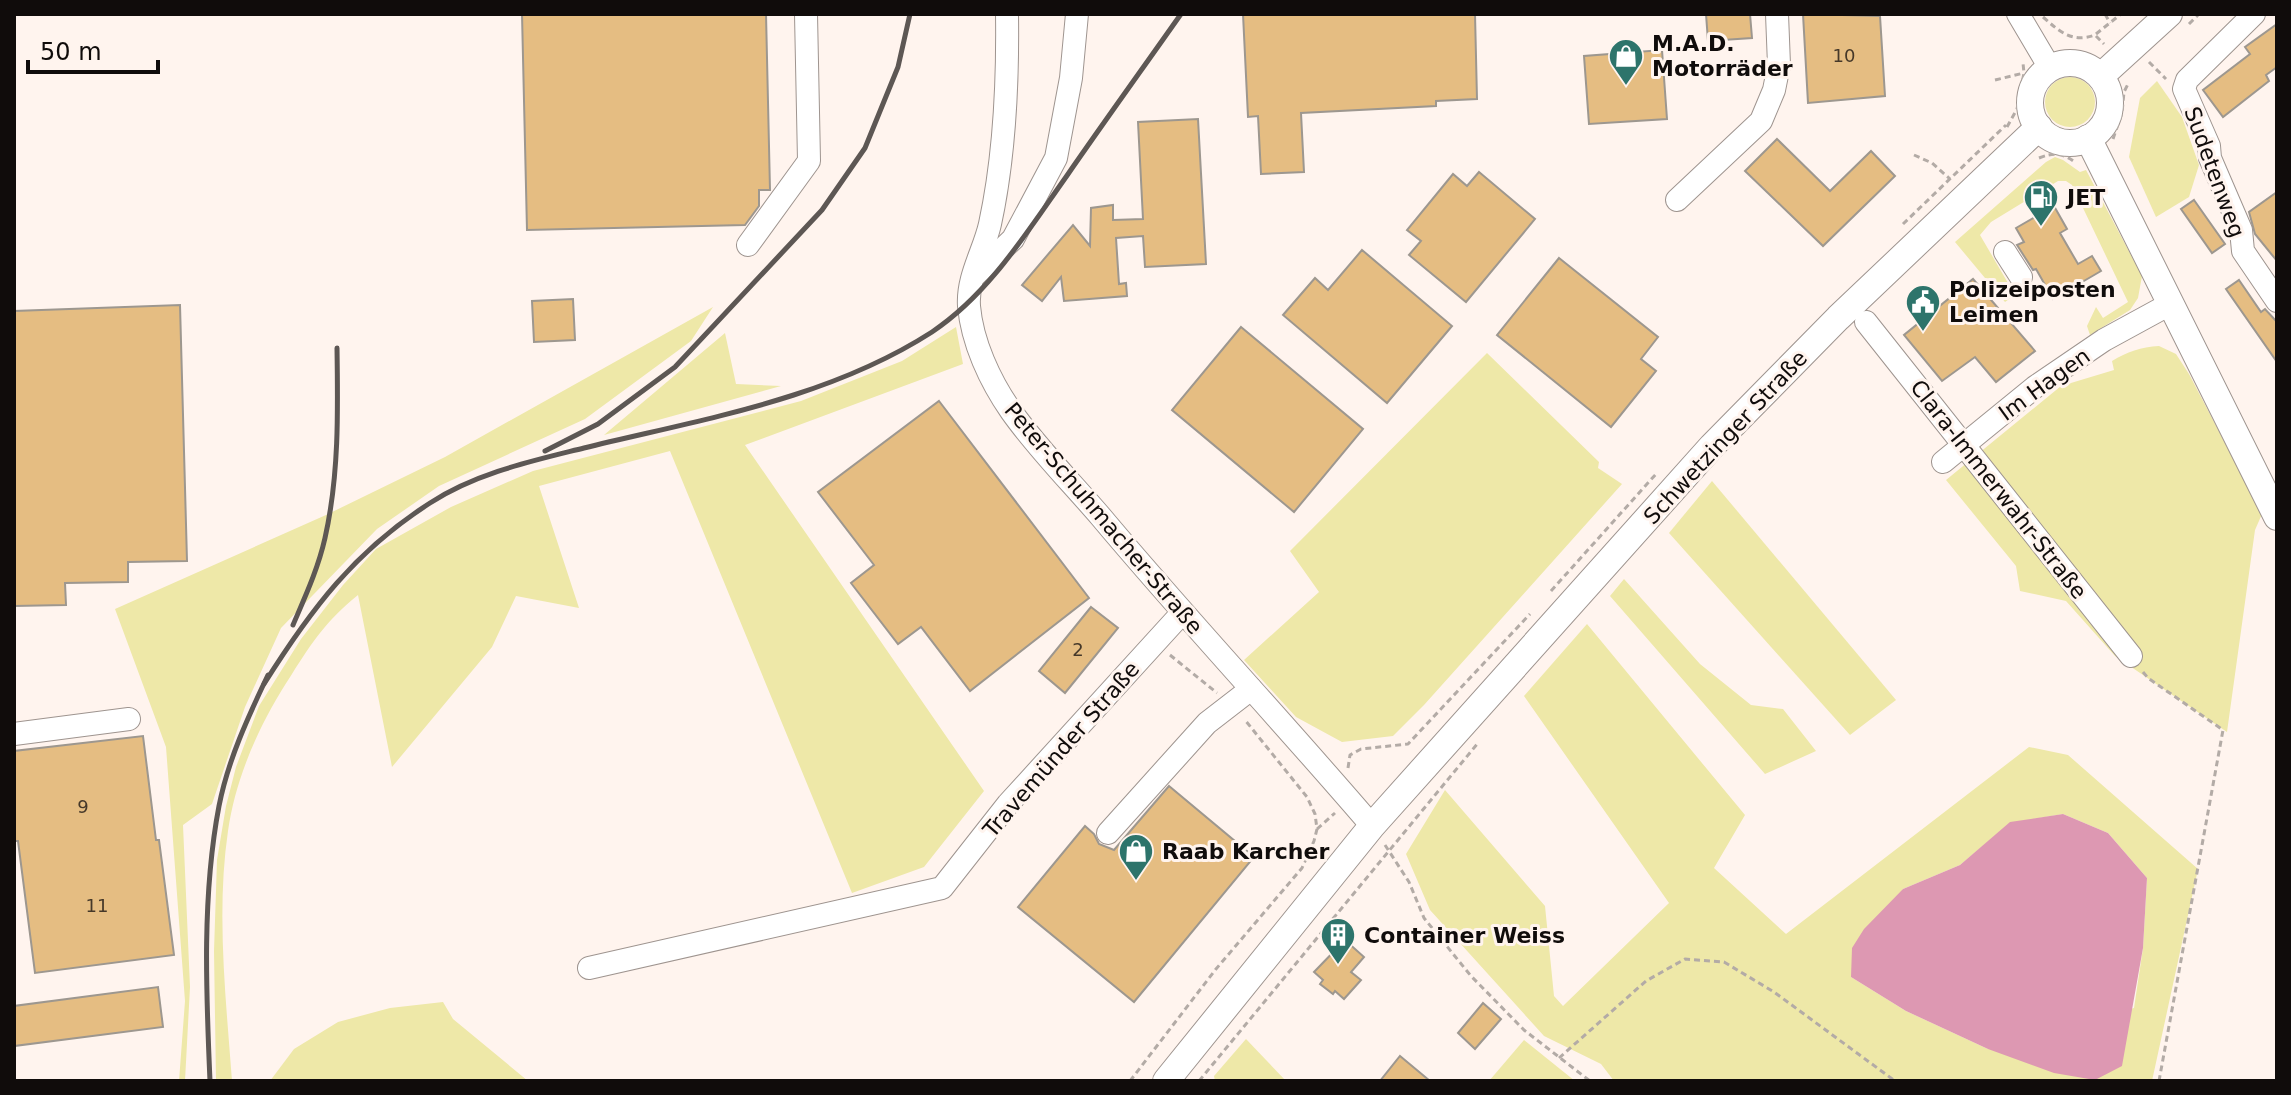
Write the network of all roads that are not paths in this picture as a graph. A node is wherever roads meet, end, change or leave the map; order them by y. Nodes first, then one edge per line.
1 (806, 14) edge
2 (1007, 14) edge
3 (1077, 14) edge
4 (1777, 14) edge
5 (2018, 14) edge
6 (2169, 14) edge
7 (2254, 14) edge
8 (2037, 70) junction
9 (2101, 76) junction
10 (2030, 136) junction
11 (2093, 149) junction
12 (1677, 200) dead end
13 (748, 245) dead end
14 (2005, 252) dead end
15 (973, 277) junction
16 (2021, 277) dead end
17 (2277, 301) edge
18 (2170, 304) junction
19 (1866, 322) dead end
20 (1964, 445) junction
21 (1943, 462) dead end
22 (2277, 517) edge
23 (1182, 613) junction
24 (2131, 656) road end
25 (1251, 689) junction
26 (129, 719) dead end
27 (14, 734) edge
28 (1372, 826) junction
29 (1108, 833) dead end
30 (589, 968) dead end
31 (1166, 1081) edge

1 - 13 street
2 - 15 street, Peter-Schuhmacher-Straße
3 - 15 street
4 - 12 street
5 - 8 street
6 - 9 main road
7 - 17 street, Sudetenweg
8 - 9 main road
8 - 10 main road
9 - 11 main road
10 - 11 main road
10 - 28 main road, Schwetzinger Straße
11 - 18 main road
14 - 16 street
15 - 23 street, Peter-Schuhmacher-Straße
18 - 20 street, Im Hagen
18 - 22 main road
19 - 20 street, Clara-Immerwahr-Straße
20 - 21 street, Im Hagen
20 - 24 street, Clara-Immerwahr-Straße
23 - 25 street, Peter-Schuhmacher-Straße
23 - 30 street, Travemünder Straße
25 - 28 street, Peter-Schuhmacher-Straße
25 - 29 street
26 - 27 street
28 - 31 main road, Schwetzinger Straße

